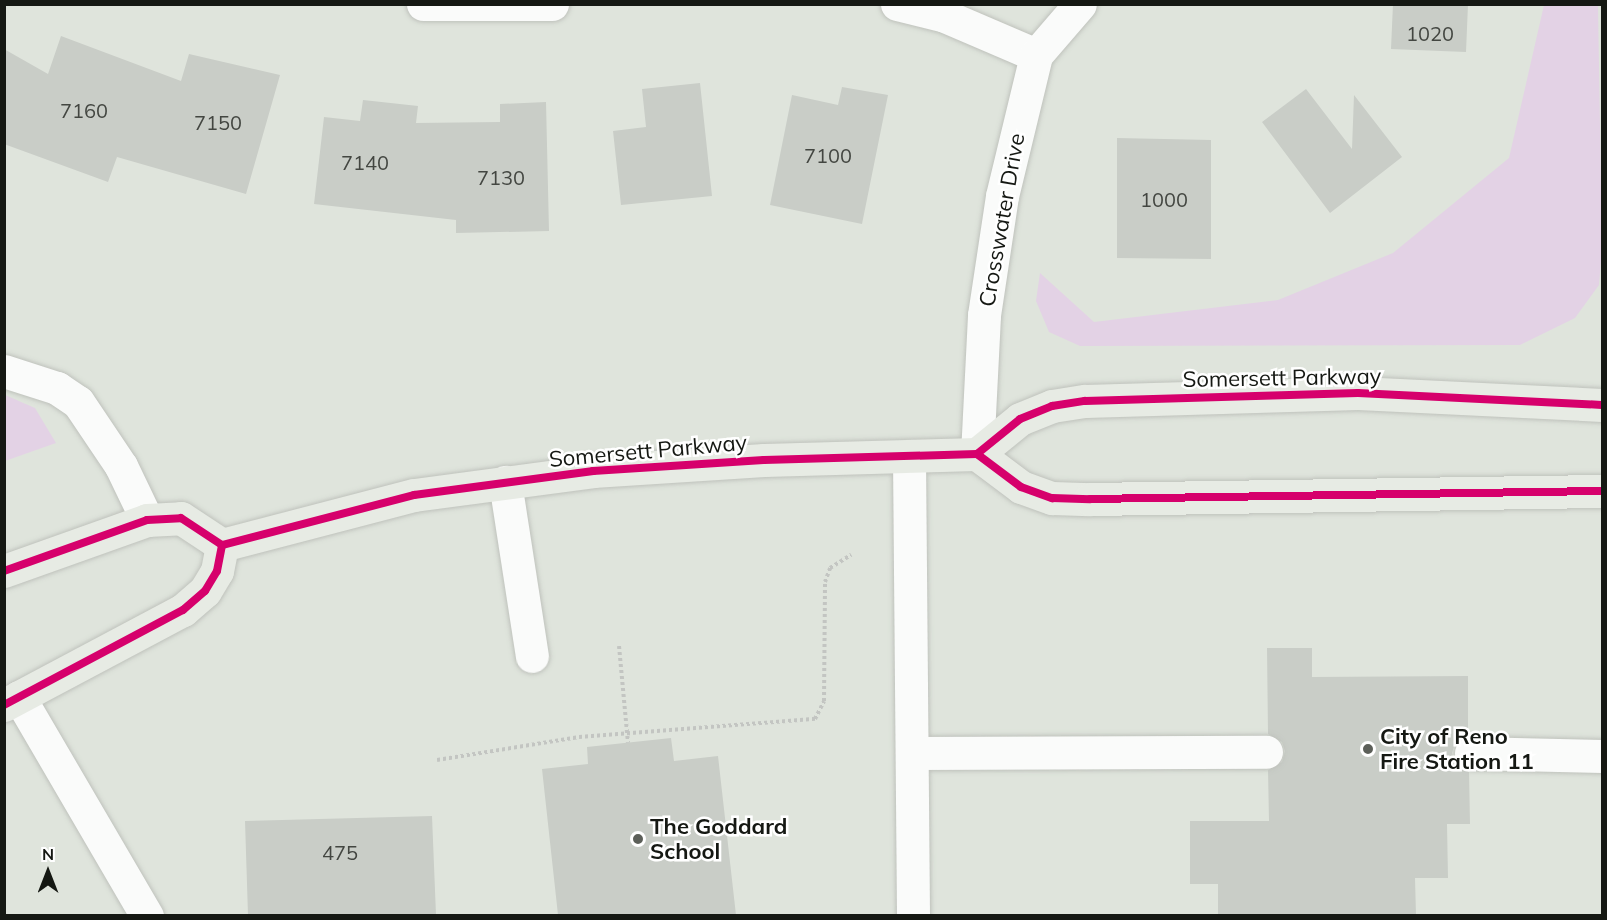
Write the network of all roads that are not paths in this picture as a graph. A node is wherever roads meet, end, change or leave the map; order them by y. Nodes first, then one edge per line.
1 (423, 4) edge
2 (552, 4) edge
3 (897, 4) edge
4 (1080, 4) edge
5 (1036, 55) junction
6 (4, 371) edge
7 (1602, 405) edge
8 (977, 454) junction
9 (909, 456) junction
10 (505, 482) junction
11 (1602, 491) edge
12 (147, 519) junction
13 (222, 545) junction
14 (4, 571) edge
15 (532, 656) dead end
16 (12, 701) edge
17 (1266, 752) dead end
18 (913, 753) junction
19 (1471, 753) dead end
20 (1602, 756) edge
21 (147, 915) edge
22 (914, 915) edge

1 - 2 street
3 - 5 street
4 - 5 street, Crosswater Drive
5 - 8 street, Crosswater Drive
6 - 12 street
7 - 8 main road, Somersett Parkway
8 - 9 main road, Somersett Parkway
8 - 11 main road
9 - 10 main road, Somersett Parkway
9 - 18 street
10 - 13 main road, Somersett Parkway
10 - 15 street
12 - 13 main road
12 - 14 main road
13 - 16 main road
16 - 21 street
17 - 18 street
18 - 22 street
19 - 20 street

